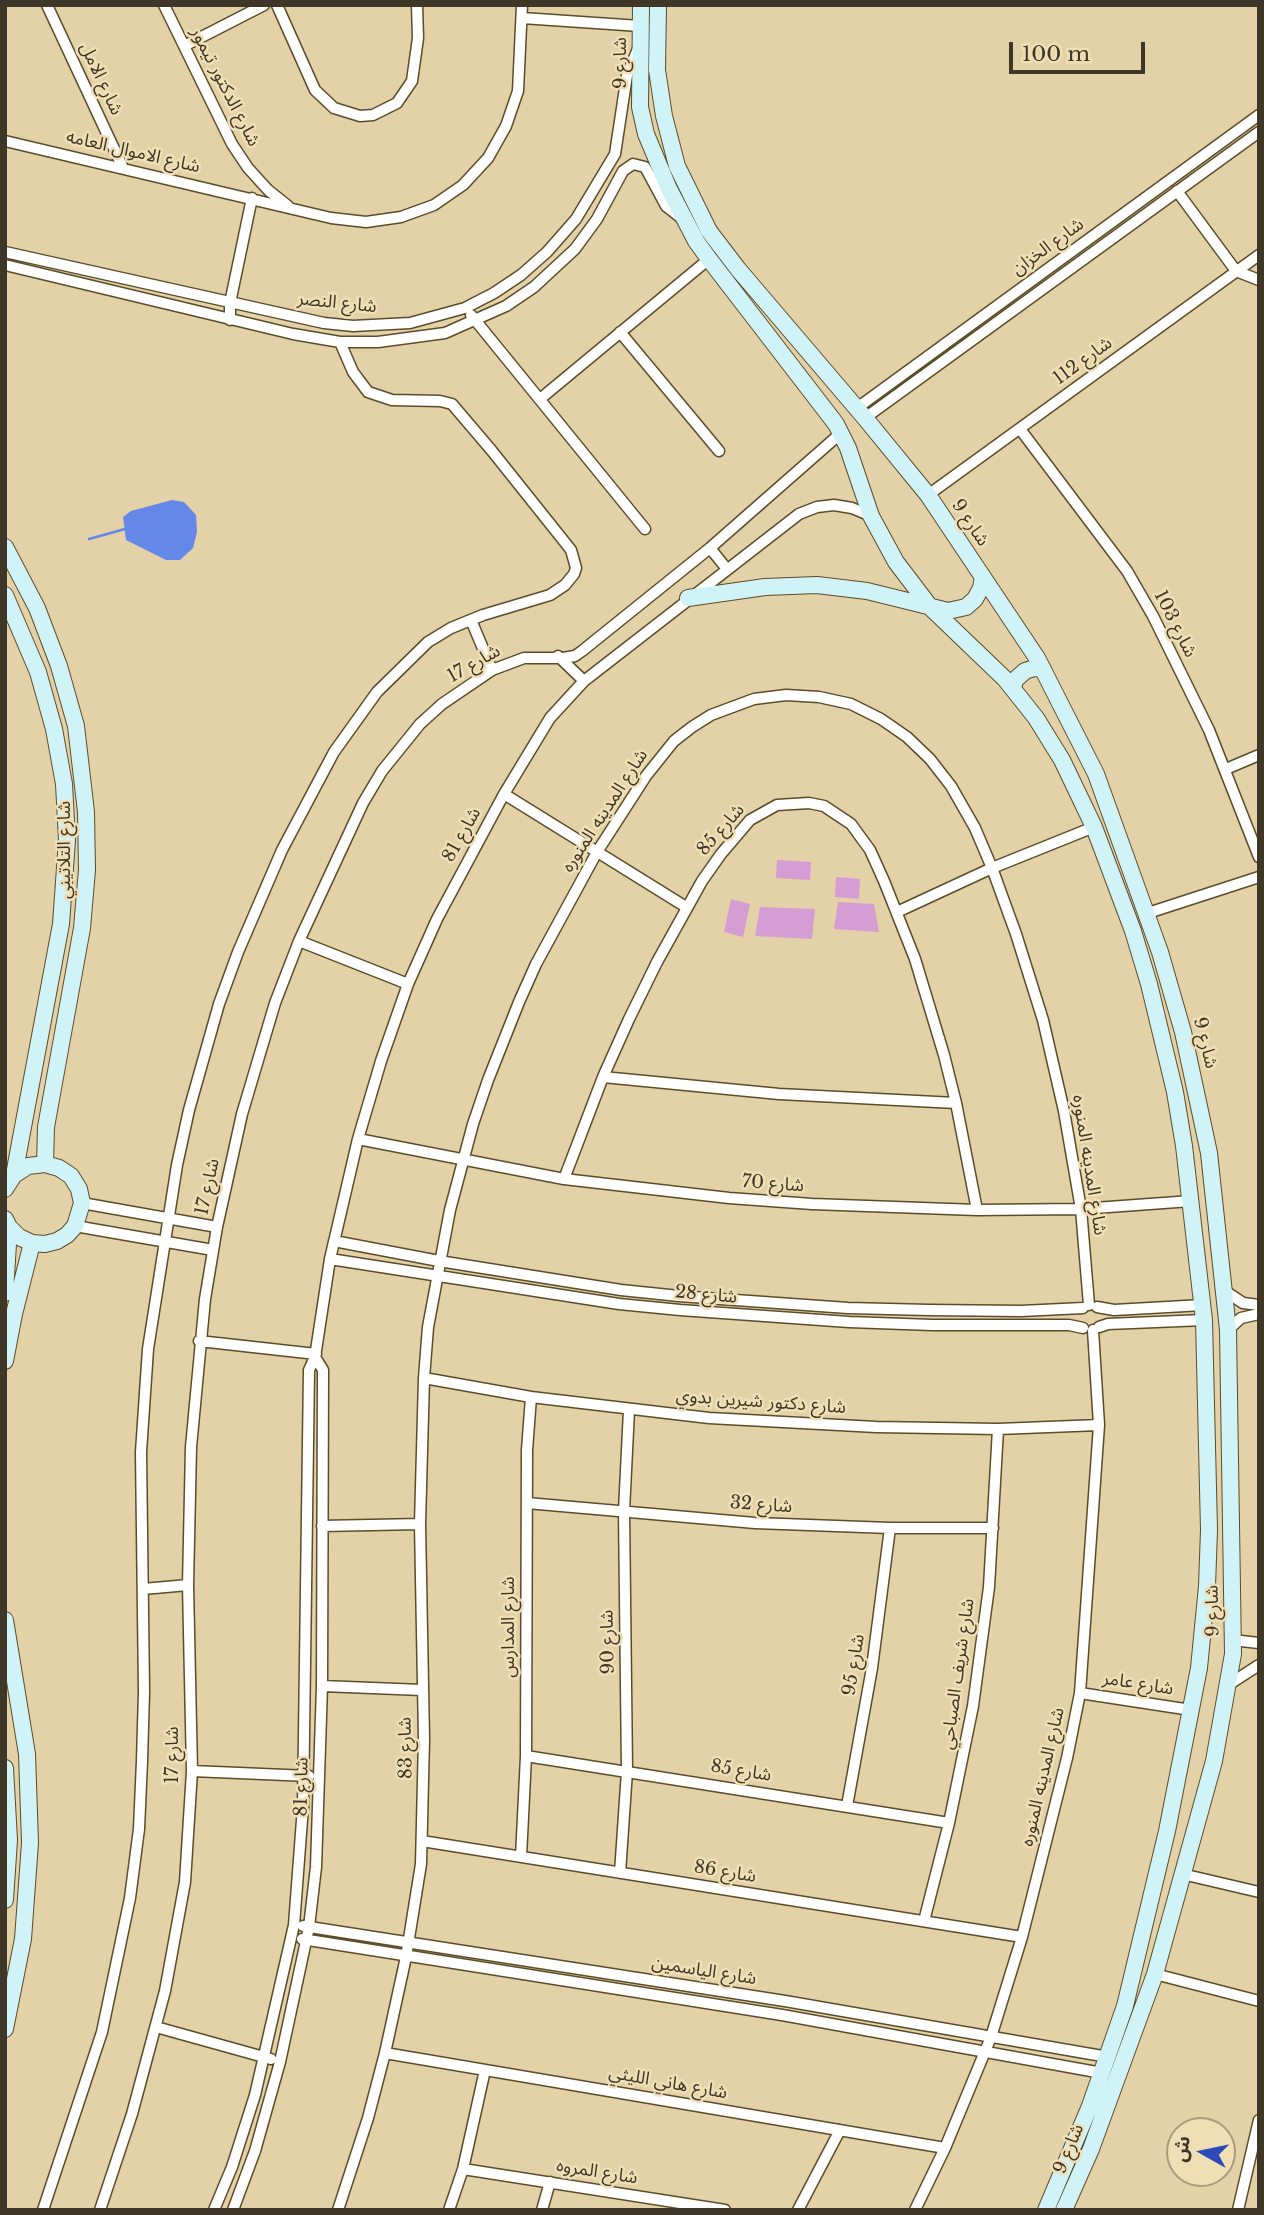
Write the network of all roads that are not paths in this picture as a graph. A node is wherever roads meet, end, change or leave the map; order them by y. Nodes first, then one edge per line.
1 (47, 5) edge
2 (164, 5) edge
3 (264, 5) edge
4 (276, 5) edge
5 (417, 5) edge
6 (522, 5) edge
7 (641, 5) edge
8 (657, 5) edge
9 (522, 18) junction
10 (640, 26) junction
11 (184, 46) junction
12 (640, 46) junction
13 (1259, 115) edge
14 (1259, 132) edge
15 (5, 141) edge
16 (610, 164) junction
17 (123, 168) junction
18 (623, 171) junction
19 (1177, 191) junction
20 (252, 198) junction
21 (291, 208) junction
22 (1118, 217) junction
23 (684, 220) junction
24 (1126, 228) junction
25 (5, 252) edge
26 (547, 252) junction
27 (1259, 255) edge
28 (709, 259) junction
29 (5, 265) edge
30 (559, 265) junction
31 (1237, 271) junction
32 (1259, 281) edge
33 (230, 303) junction
34 (465, 308) junction
35 (230, 320) junction
36 (476, 321) junction
37 (620, 332) junction
38 (340, 342) junction
39 (540, 399) junction
40 (861, 413) junction
41 (1020, 429) junction
42 (841, 433) junction
43 (719, 451) dead end
44 (928, 495) junction
45 (871, 516) junction
46 (645, 529) dead end
47 (5, 547) edge
48 (710, 548) junction
49 (726, 568) junction
50 (984, 577) junction
51 (5, 595) edge
52 (688, 598) junction
53 (931, 608) junction
54 (471, 620) junction
55 (558, 656) junction
56 (1043, 669) junction
57 (492, 670) junction
58 (584, 681) junction
59 (1013, 689) junction
60 (1259, 755) edge
61 (1226, 769) junction
62 (504, 794) junction
63 (1094, 827) junction
64 (597, 852) junction
65 (1259, 857) edge
66 (992, 868) junction
67 (1259, 877) edge
68 (686, 907) junction
69 (897, 912) junction
70 (1148, 913) junction
71 (299, 941) junction
72 (408, 984) junction
73 (603, 1077) junction
74 (956, 1103) junction
75 (358, 1139) junction
76 (463, 1161) junction
77 (45, 1164) junction
78 (15, 1175) junction
79 (564, 1178) junction
80 (5, 1189) edge
81 (1191, 1201) junction
82 (82, 1203) junction
83 (1081, 1209) junction
84 (977, 1210) junction
85 (168, 1220) junction
86 (7, 1223) edge
87 (75, 1226) junction
88 (217, 1227) junction
89 (334, 1241) junction
90 (32, 1243) junction
91 (164, 1243) junction
92 (213, 1250) junction
93 (330, 1259) junction
94 (439, 1261) junction
95 (436, 1277) junction
96 (621, 1290) junction
97 (1225, 1291) junction
98 (5, 1293) edge
99 (619, 1304) junction
100 (1259, 1305) edge
101 (1089, 1307) junction
102 (1203, 1312) junction
103 (1259, 1314) edge
104 (1092, 1328) junction
105 (1227, 1330) junction
106 (199, 1341) junction
107 (315, 1356) junction
108 (5, 1361) edge
109 (424, 1378) junction
110 (531, 1397) junction
111 (629, 1410) junction
112 (1099, 1425) junction
113 (998, 1429) junction
114 (527, 1503) junction
115 (624, 1511) junction
116 (420, 1524) junction
117 (322, 1526) junction
118 (890, 1528) junction
119 (993, 1528) junction
120 (188, 1585) junction
121 (1207, 1586) junction
122 (1231, 1588) junction
123 (143, 1589) junction
124 (322, 1596) junction
125 (306, 1597) junction
126 (5, 1620) edge
127 (1203, 1628) junction
128 (1232, 1635) junction
129 (1259, 1643) edge
130 (1259, 1665) edge
131 (1228, 1685) junction
132 (322, 1686) junction
133 (422, 1690) junction
134 (1080, 1693) junction
135 (1191, 1710) junction
136 (526, 1756) junction
137 (5, 1768) edge
138 (192, 1771) junction
139 (627, 1771) junction
140 (303, 1776) junction
141 (319, 1777) junction
142 (1175, 1792) junction
143 (1205, 1796) junction
144 (847, 1806) junction
145 (950, 1823) junction
146 (1167, 1831) junction
147 (1193, 1839) junction
148 (422, 1841) junction
149 (521, 1857) junction
150 (620, 1873) junction
151 (1182, 1874) junction
152 (1259, 1892) edge
153 (5, 1900) edge
154 (924, 1921) junction
155 (294, 1925) junction
156 (309, 1927) junction
157 (1022, 1937) junction
158 (292, 1938) junction
159 (307, 1940) junction
160 (408, 1942) junction
161 (406, 1957) junction
162 (565, 1967) junction
163 (1154, 1974) junction
164 (562, 1982) junction
165 (751, 1996) junction
166 (785, 2001) junction
167 (1259, 2001) edge
168 (747, 2011) junction
169 (782, 2015) junction
170 (156, 2027) junction
171 (5, 2029) edge
172 (990, 2037) junction
173 (985, 2052) junction
174 (385, 2053) junction
175 (265, 2057) junction
176 (280, 2062) junction
177 (1105, 2065) junction
178 (485, 2070) junction
179 (1259, 2120) edge
180 (840, 2130) junction
181 (945, 2148) junction
182 (463, 2169) junction
183 (550, 2182) junction
184 (216, 2206) edge
185 (43, 2210) edge
186 (100, 2210) edge
187 (233, 2210) edge
188 (338, 2210) edge
189 (449, 2210) edge
190 (542, 2210) edge
191 (725, 2210) edge
192 (798, 2210) edge
193 (915, 2210) edge
194 (1046, 2210) edge
195 (1064, 2210) edge
196 (1238, 2210) edge

1 - 17 street, شارع الامل
2 - 11 street, شارع الدكتور تيمور
3 - 11 street
4 - 5 street
6 - 9 street, شارع الاموال العامه
7 - 10 main road, شارع 9
8 - 40 main road, شارع 9
9 - 10 street
9 - 21 street, شارع الاموال العامه
10 - 12 main road, شارع 9
11 - 21 street, شارع الدكتور تيمور
12 - 16 street, شارع النصر
12 - 23 main road, شارع 9
13 - 22 street, شارع الخزان
14 - 19 street, شارع الخزان
15 - 17 street, شارع الاموال العامه
16 - 18 street
16 - 26 street, شارع النصر
17 - 20 street, شارع الاموال العامه
18 - 23 street
18 - 30 street, شارع النصر
19 - 24 street, شارع الخزان
19 - 31 street
20 - 21 street, شارع الاموال العامه
20 - 33 street
22 - 24 street
22 - 40 street, شارع الخزان
23 - 28 main road, شارع 9
24 - 40 street, شارع الخزان
25 - 33 street, شارع النصر
26 - 30 street
26 - 34 street, شارع النصر
27 - 31 street, شارع 112
28 - 37 street
28 - 42 main road, شارع 9
29 - 35 street, شارع النصر
30 - 36 street, شارع النصر
31 - 32 street
31 - 41 street, شارع 112
33 - 34 street, شارع النصر
33 - 35 street
34 - 36 street
35 - 38 street, شارع النصر
36 - 38 street, شارع النصر
36 - 39 street
37 - 39 street
37 - 43 street
38 - 54 street
39 - 46 street
40 - 44 main road, شارع 9
41 - 44 street, شارع 112
41 - 61 street, شارع 103
42 - 45 main road, شارع 9
42 - 48 street, شارع 17
44 - 50 main road, شارع 9
45 - 49 street, شارع 81
45 - 53 main road, شارع 9
47 - 77 main road, شارع التلاتيني
48 - 49 street
48 - 55 street, شارع 17
49 - 52 street, شارع 81
50 - 53 main road
50 - 56 main road, شارع 9
51 - 78 main road, شارع التلاتيني
52 - 53 main road
52 - 58 street, شارع 81
53 - 59 main road, شارع 9
54 - 57 street
54 - 85 street
55 - 57 street, شارع 17
55 - 58 street
56 - 59 main road
56 - 70 main road, شارع 9
57 - 71 street, شارع 17
58 - 62 street, شارع 81
59 - 63 main road, شارع 9
60 - 61 street
61 - 65 street, شارع 103
62 - 64 street
62 - 72 street, شارع 81
63 - 66 street
63 - 81 main road, شارع 9
64 - 66 street, شارع المدينه المنوره
64 - 68 street
64 - 76 street, شارع المدينه المنوره
66 - 69 street
66 - 83 street, شارع المدينه المنوره
67 - 70 street
68 - 69 street, شارع 85
68 - 73 street, شارع 85
69 - 74 street, شارع 85
70 - 97 main road, شارع 9
71 - 72 street
71 - 88 street, شارع 17
72 - 75 street, شارع 81
73 - 74 street
73 - 79 street, شارع 85
74 - 84 street, شارع 85
75 - 76 street, شارع 70
75 - 89 street, شارع 81
76 - 79 street, شارع 70
76 - 94 street, شارع المدينه المنوره
77 - 78 main road
77 - 82 main road
78 - 80 main road
79 - 84 street, شارع 70
81 - 83 street, شارع 70
81 - 102 main road, شارع 9
82 - 85 street
82 - 87 main road
83 - 84 street, شارع 70
83 - 101 street, شارع المدينه المنوره
85 - 88 street
85 - 91 street
86 - 90 main road
86 - 98 main road
87 - 90 main road
87 - 91 street
88 - 92 street, شارع 17
89 - 93 street, شارع 81
89 - 94 street, شارع 28
90 - 108 main road
91 - 92 street
91 - 123 street
92 - 106 street, شارع 17
93 - 95 street, شارع 28
93 - 107 street, شارع 81
94 - 95 street, شارع المدينه المنوره
94 - 96 street, شارع 28
95 - 99 street, شارع 28
95 - 109 street, شارع 83
96 - 99 street
96 - 101 street, شارع 28
97 - 100 street
97 - 105 main road, شارع 9
99 - 104 street, شارع 28
101 - 102 street, شارع 28
101 - 104 street
101 - 104 street
102 - 104 street, شارع 28
102 - 121 main road, شارع 9
103 - 105 street
104 - 112 street, شارع المدينه المنوره
105 - 122 main road, شارع 9
106 - 107 street
106 - 120 street, شارع 17
107 - 117 street, شارع 81
107 - 125 street, شارع 81
109 - 110 street, شارع دكتور شيرين بدوي
109 - 116 street, شارع 83
110 - 111 street, شارع دكتور شيرين بدوي
110 - 114 street, شارع المدارس
111 - 113 street, شارع دكتور شيرين بدوي
111 - 115 street, شارع 90
112 - 113 street, شارع دكتور شيرين بدوي
112 - 134 street, شارع المدينه المنوره
113 - 119 street, شارع شريف الصباحي
114 - 115 street, شارع 32
114 - 136 street, شارع المدارس
115 - 118 street, شارع 32
115 - 139 street, شارع 90
116 - 117 street
116 - 133 street, شارع 83
117 - 124 street, شارع 81
118 - 119 street, شارع 32
118 - 144 street, شارع 95
119 - 145 street, شارع شريف الصباحي
120 - 123 street
120 - 138 street, شارع 17
121 - 122 main road
121 - 127 main road, شارع 9
122 - 128 main road, شارع 9
123 - 185 street
124 - 125 street
124 - 132 street, شارع 81
125 - 140 street, شارع 81
126 - 171 main road
127 - 128 main road
127 - 135 main road, شارع 9
128 - 129 street
128 - 131 main road, شارع 9
130 - 131 street
131 - 143 main road, شارع 9
132 - 133 street
132 - 141 street, شارع 81
133 - 148 street, شارع 83
134 - 135 street, شارع عامر
134 - 157 street, شارع المدينه المنوره
135 - 142 main road, شارع 9
136 - 139 street, شارع 85
136 - 149 street, شارع المدارس
137 - 153 main road
138 - 140 street
138 - 170 street, شارع 17
139 - 144 street, شارع 85
139 - 150 street, شارع 90
140 - 141 street
140 - 155 street, شارع 81
141 - 156 street, شارع 81
142 - 143 main road
142 - 146 main road, شارع 9
143 - 147 main road, شارع 9
144 - 145 street, شارع 85
145 - 154 street, شارع شريف الصباحي
146 - 147 main road
146 - 177 main road, شارع 9
147 - 151 main road, شارع 9
148 - 149 street, شارع 86
148 - 160 street, شارع 83
149 - 150 street, شارع 86
150 - 154 street, شارع 86
151 - 152 street
151 - 163 main road, شارع 9
154 - 157 street, شارع 86
155 - 156 street, شارع الياسمين
155 - 158 street, شارع 81
156 - 159 street, شارع 81
156 - 160 street, شارع الياسمين
157 - 172 street, شارع المدينه المنوره
158 - 159 street, شارع الياسمين
158 - 175 street, شارع 81
159 - 161 street, شارع الياسمين
159 - 176 street, شارع 81
160 - 161 street, شارع 83
160 - 162 street, شارع الياسمين
161 - 164 street, شارع الياسمين
161 - 174 street, شارع 83
162 - 164 street
162 - 165 street, شارع الياسمين
163 - 167 street
163 - 195 main road, شارع 9
164 - 168 street, شارع الياسمين
165 - 166 street, شارع الياسمين
165 - 168 street
166 - 169 street
166 - 172 street, شارع الياسمين
168 - 169 street, شارع الياسمين
169 - 173 street, شارع الياسمين
170 - 175 street
170 - 186 street, شارع 17
172 - 173 street, شارع المدينه المنوره
172 - 177 street, شارع الياسمين
173 - 177 street, شارع الياسمين
173 - 181 street, شارع المدينه المنوره
174 - 178 street, شارع هاني الليثي
174 - 188 street, شارع 83
175 - 176 street
175 - 184 street, شارع 81
176 - 187 street, شارع 81
177 - 194 main road, شارع 9
178 - 180 street, شارع هاني الليثي
178 - 182 street
179 - 196 street
180 - 181 street, شارع هاني الليثي
180 - 192 street
181 - 193 street, شارع المدينه المنوره
182 - 183 street, شارع المروه
182 - 189 street
183 - 190 street
183 - 191 street, شارع المروه
184 - 187 street

